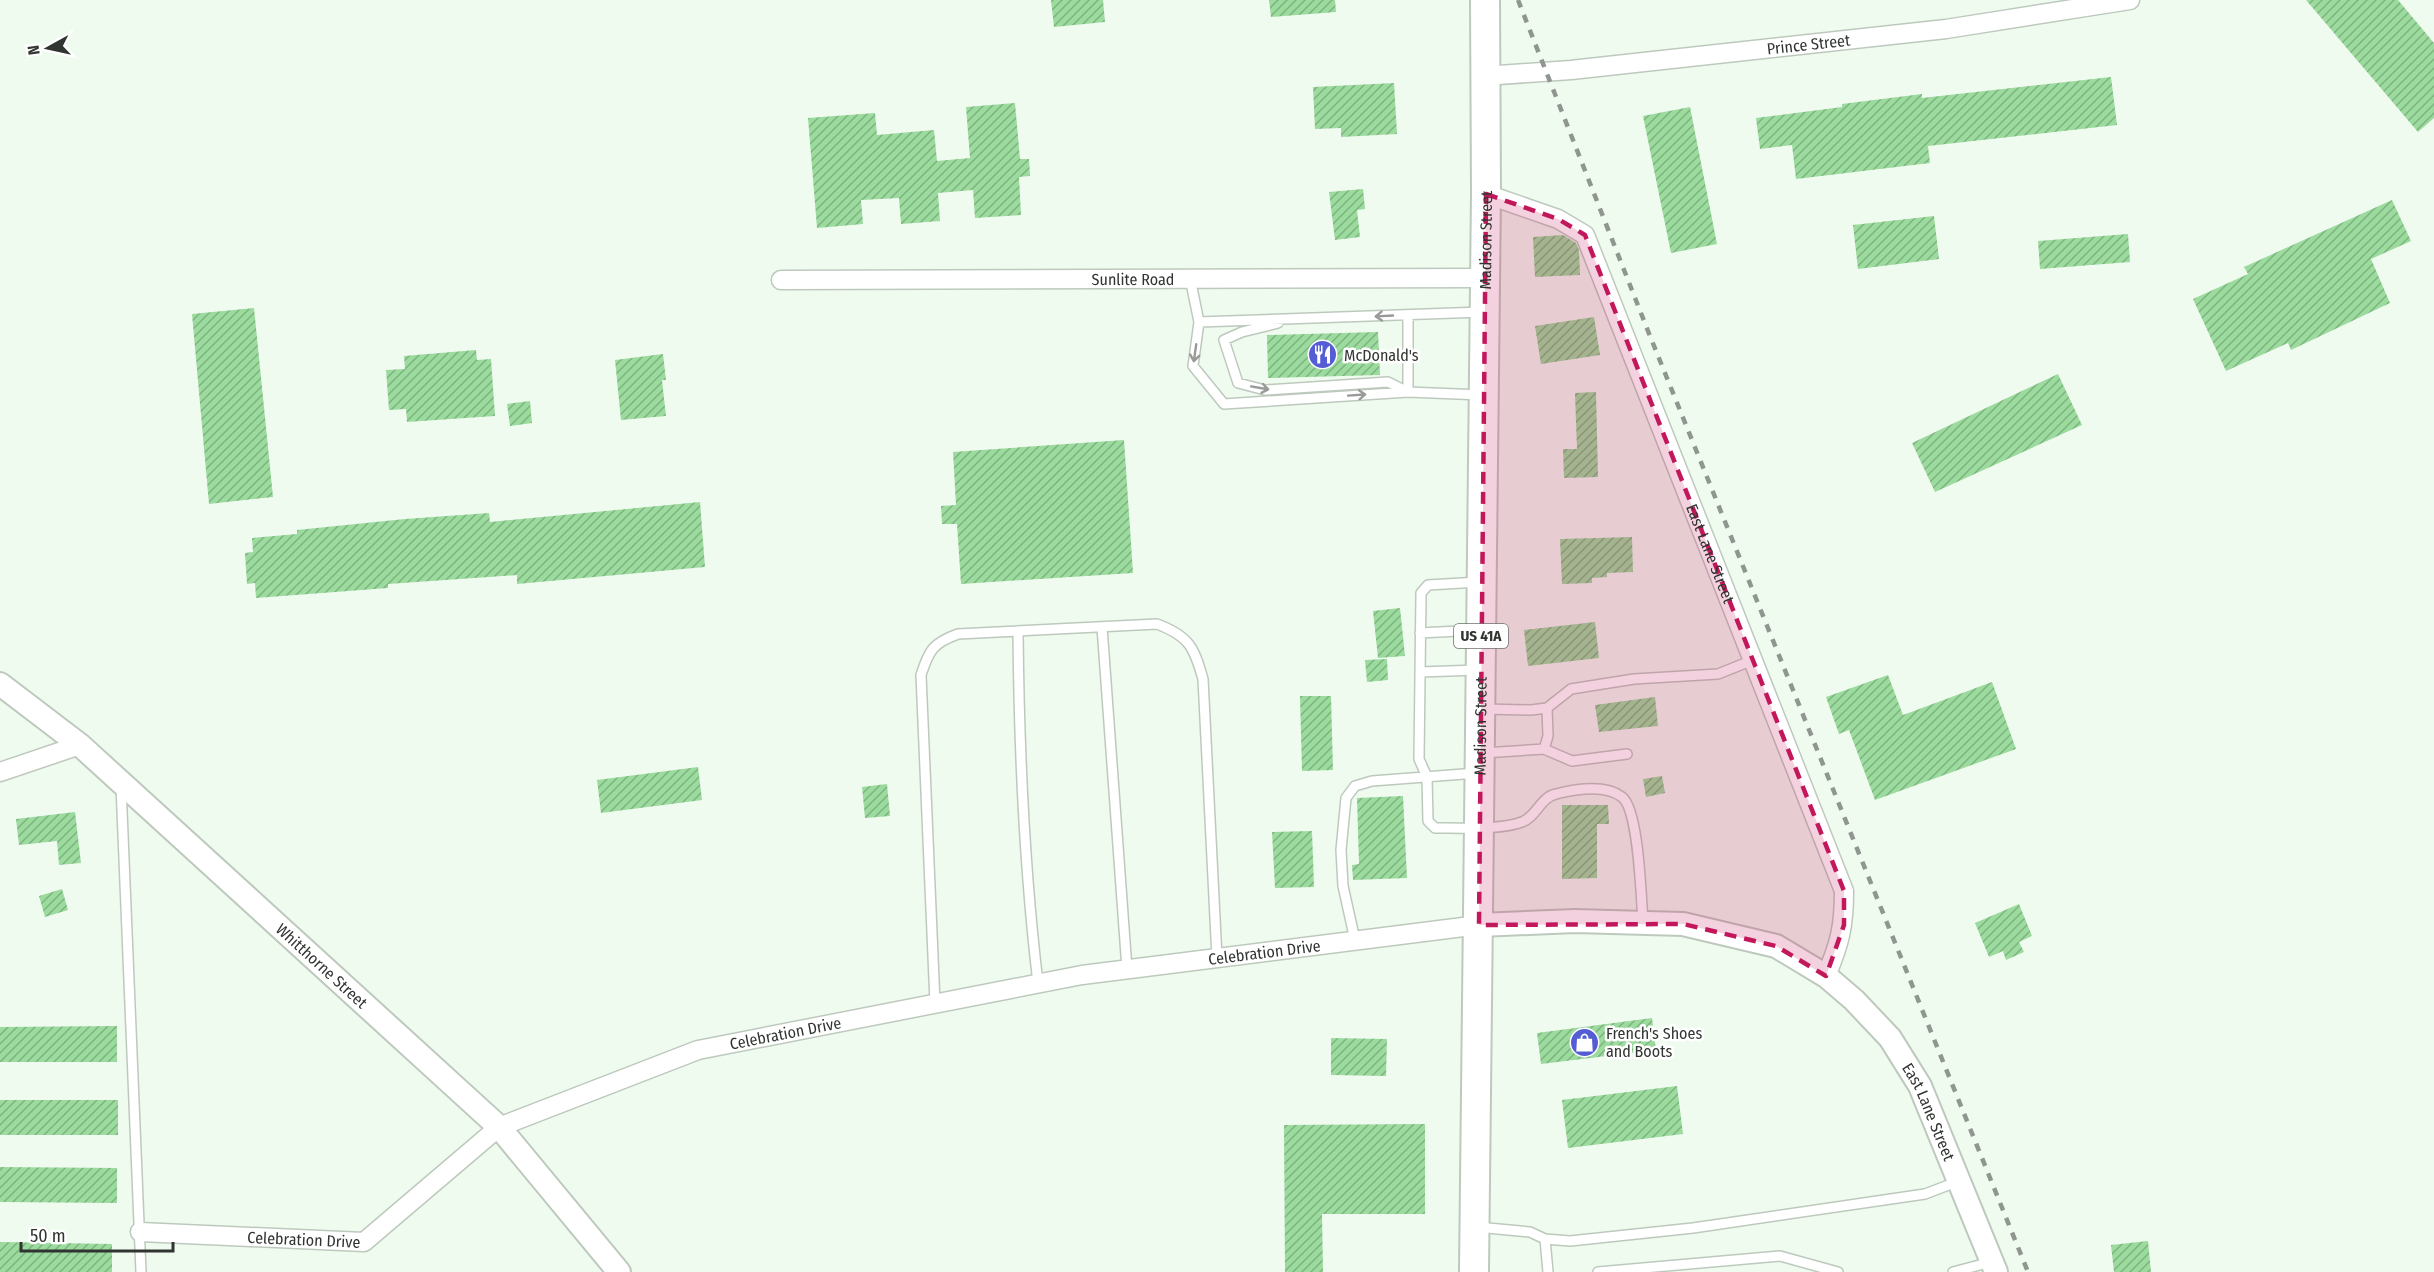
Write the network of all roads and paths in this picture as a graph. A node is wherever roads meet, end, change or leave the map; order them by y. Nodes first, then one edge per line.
1 (1485, 0) edge
2 (2130, 0) edge
3 (1484, 76) junction
4 (1486, 194) junction
5 (1484, 278) junction
6 (1190, 279) junction
7 (781, 280) dead end
8 (1484, 312) junction
9 (1408, 315) junction
10 (1295, 319) junction
11 (1199, 322) junction
12 (1408, 392) junction
13 (1483, 395) junction
14 (1482, 582) junction
15 (1102, 627) junction
16 (1481, 630) junction
17 (1018, 631) junction
18 (1420, 633) junction
19 (1753, 660) junction
20 (1481, 670) junction
21 (1420, 672) junction
22 (0, 684) edge
23 (1547, 708) junction
24 (1481, 709) junction
25 (80, 745) junction
26 (1544, 749) junction
27 (1627, 754) dead end
28 (1480, 763) junction
29 (0, 772) edge
30 (1427, 777) junction
31 (121, 783) junction
32 (1480, 827) junction
33 (1643, 923) junction
34 (1479, 925) junction
35 (1355, 940) junction
36 (1217, 958) junction
37 (1127, 969) junction
38 (1826, 976) junction
39 (1038, 983) junction
40 (935, 1003) junction
41 (499, 1127) junction
42 (1959, 1181) junction
43 (1474, 1227) junction
44 (140, 1232) junction
45 (1545, 1239) junction
46 (1994, 1267) edge
47 (141, 1272) edge
48 (619, 1272) edge
49 (1474, 1272) edge
50 (1548, 1272) edge
51 (1598, 1272) edge
52 (1838, 1272) edge
53 (1953, 1272) edge

1 - 3 main road, Madison Street / US 41A
2 - 3 street, Prince Street
3 - 4 main road, Madison Street / US 41A
4 - 5 main road, Madison Street / US 41A
4 - 19 street, East Lane Street
5 - 6 street, Sunlite Road
5 - 8 main road, Madison Street / US 41A
6 - 7 street, Sunlite Road
6 - 11 lane
8 - 9 lane
8 - 13 main road, Madison Street / US 41A
9 -> 10 lane
9 - 12 lane
10 - 11 lane
10 -> 12 lane
11 -> 12 lane
12 - 13 lane
13 - 14 main road, Madison Street / US 41A
14 - 16 main road, Madison Street / US 41A
14 - 18 lane
15 - 17 lane
15 - 36 lane
15 - 37 lane
16 - 18 lane
16 - 20 main road, Madison Street / US 41A
17 - 39 lane
17 - 40 lane
18 - 21 lane
19 - 23 lane
19 - 38 street, East Lane Street
20 - 21 lane
20 - 24 main road, Madison Street / US 41A
21 - 30 lane
22 - 25 street, Whitthorne Street
23 - 24 lane
23 - 26 lane
24 - 28 main road, Madison Street / US 41A
25 - 29 street
25 - 31 street, Whitthorne Street
26 - 27 lane
26 - 28 lane
28 - 30 lane
28 - 32 main road, Madison Street / US 41A
30 - 32 lane
30 - 35 lane
31 - 41 street, Whitthorne Street
31 - 44 lane
32 - 33 lane
32 - 34 main road, Madison Street / US 41A
33 - 34 street, East Lane Street
33 - 38 street, East Lane Street
34 - 35 street, Celebration Drive
34 - 43 main road, Madison Street / US 41A
35 - 36 street, Celebration Drive
36 - 37 street, Celebration Drive
37 - 39 street, Celebration Drive
38 - 42 street, East Lane Street
39 - 40 street, Celebration Drive
40 - 41 street, Celebration Drive
41 - 44 street, Celebration Drive
41 - 48 street, Whitthorne Street
42 - 45 lane
42 - 46 street, East Lane Street
43 - 45 lane
43 - 49 main road, Madison Street / US 41A
44 - 47 lane
45 - 50 lane
46 - 53 lane
51 - 52 lane

